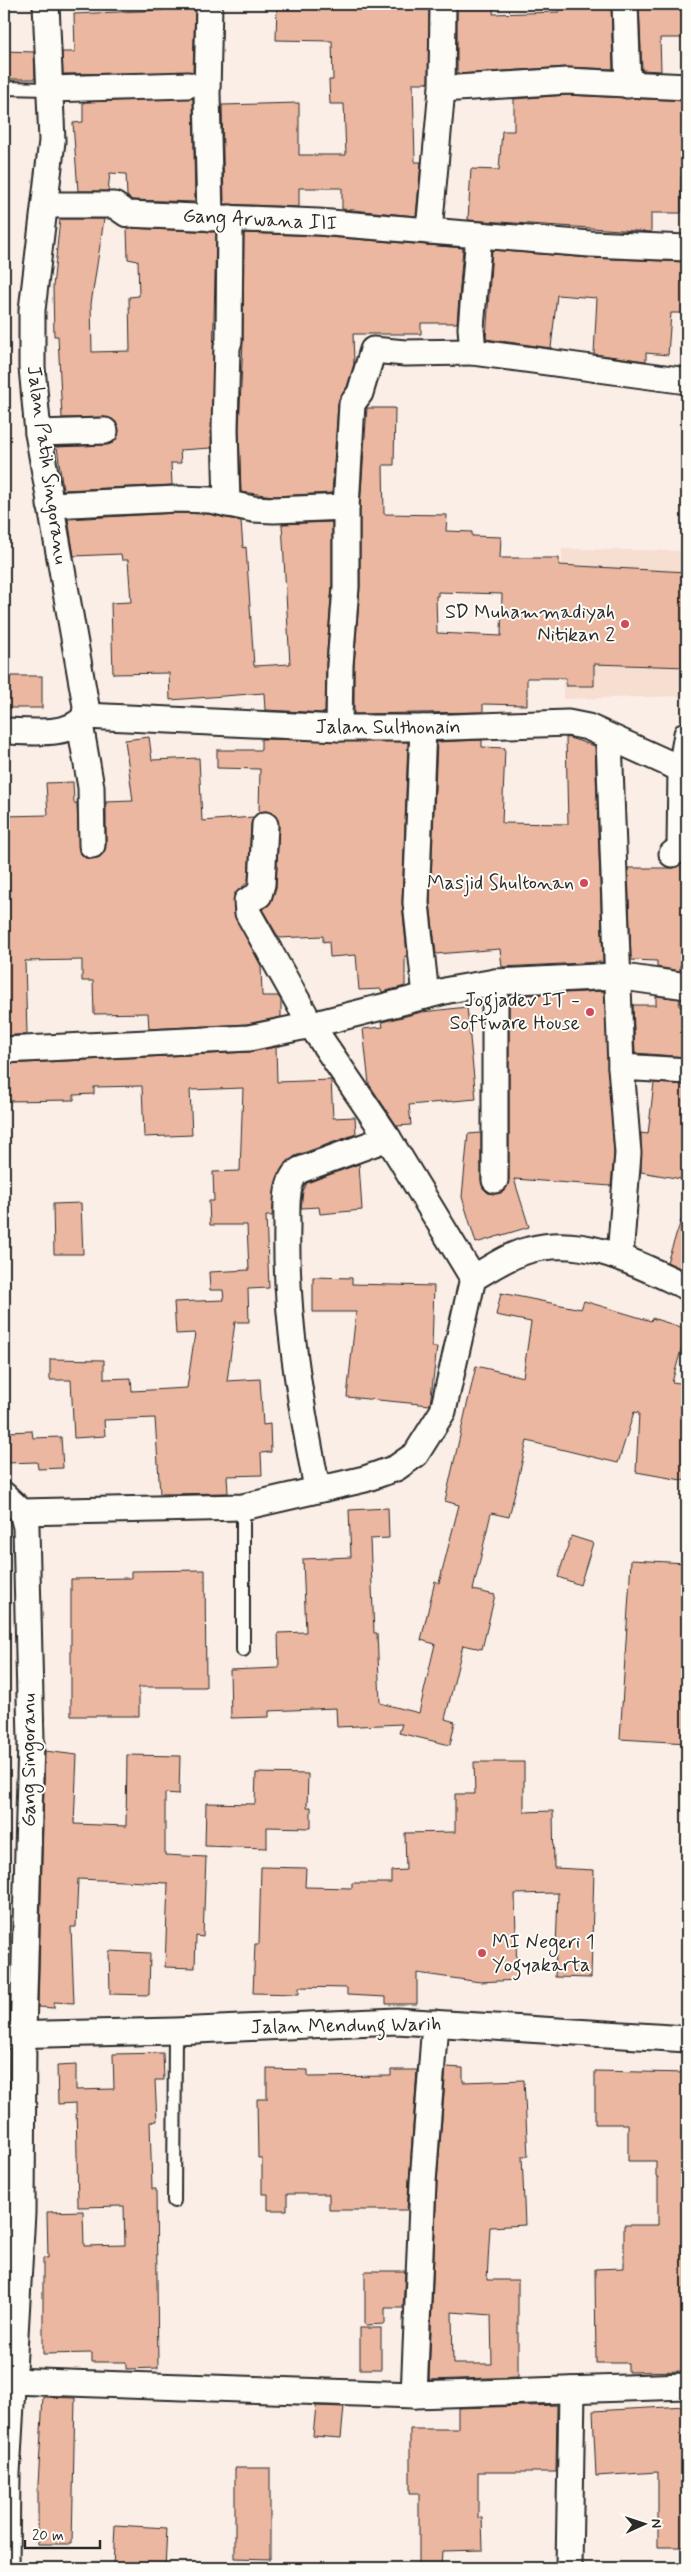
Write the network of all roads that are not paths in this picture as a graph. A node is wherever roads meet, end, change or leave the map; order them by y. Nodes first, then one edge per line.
1 (46, 4) edge
2 (209, 4) edge
3 (443, 4) edge
4 (625, 4) edge
5 (628, 85) junction
6 (687, 87) edge
7 (4, 88) edge
8 (49, 89) junction
9 (442, 89) junction
10 (198, 90) junction
11 (45, 205) junction
12 (220, 218) junction
13 (429, 231) junction
14 (478, 235) junction
15 (687, 248) edge
16 (473, 352) junction
17 (687, 381) edge
18 (105, 431) dead end
19 (38, 433) junction
20 (227, 504) junction
21 (50, 505) junction
22 (346, 508) junction
23 (82, 720) junction
24 (339, 728) junction
25 (423, 728) junction
26 (4, 731) edge
27 (687, 734) edge
28 (609, 739) junction
29 (684, 769) edge
30 (265, 825) dead end
31 (92, 844) dead end
32 (672, 854) dead end
33 (616, 976) junction
34 (495, 982) junction
35 (687, 986) edge
36 (426, 996) junction
37 (311, 1025) junction
38 (4, 1050) edge
39 (621, 1067) junction
40 (687, 1071) edge
41 (388, 1138) junction
42 (495, 1180) dead end
43 (620, 1257) junction
44 (473, 1278) junction
45 (687, 1287) edge
46 (318, 1488) junction
47 (4, 1495) edge
48 (243, 1507) junction
49 (22, 1512) junction
50 (243, 1650) dead end
51 (435, 2023) junction
52 (174, 2031) junction
53 (13, 2034) edge
54 (687, 2039) edge
55 (174, 2201) dead end
56 (11, 2381) junction
57 (687, 2386) edge
58 (572, 2390) junction
59 (414, 2396) junction
60 (5, 2474) edge
61 (6, 2568) edge
62 (569, 2568) edge

1 - 8 street, Jalan Patih Singoranu
2 - 10 street
3 - 9 street
4 - 5 street
5 - 6 street
5 - 9 street
7 - 8 lane
8 - 10 street
8 - 11 street, Jalan Patih Singoranu
9 - 13 street
10 - 12 street
11 - 12 street, Gang Arwana III
11 - 19 street, Jalan Patih Singoranu
12 - 13 street, Gang Arwana III
12 - 20 street
13 - 14 street, Gang Arwana III
14 - 15 street, Gang Arwana III
14 - 16 street
16 - 17 street
16 - 22 street
18 - 19 street
19 - 21 street, Jalan Patih Singoranu
20 - 21 street
20 - 22 street
21 - 23 street, Jalan Patih Singoranu
22 - 24 street
23 - 24 street, Jalan Sulthonain
23 - 26 street, Jalan Sulthonain
23 - 31 street, Jalan Patih Singoranu
24 - 25 street, Jalan Sulthonain
25 - 28 street, Jalan Sulthonain
25 - 36 street
27 - 29 street
28 - 29 street, Jalan Sulthonain
28 - 33 street
29 - 32 street
30 - 37 street
33 - 34 street
33 - 35 street
33 - 39 street
34 - 36 street
34 - 42 street
36 - 37 street
37 - 38 street
37 - 41 street
39 - 40 street
39 - 43 street
41 - 44 street
41 - 46 street
43 - 44 street
43 - 45 street
44 - 46 street
46 - 48 street
47 - 49 street
48 - 49 street
48 - 50 lane
49 - 53 street, Gang Singoranu
51 - 52 street, Jalan Mendung Warih
51 - 54 street, Jalan Mendung Warih
51 - 59 street
52 - 53 street, Jalan Mendung Warih
52 - 55 lane
53 - 56 street, Gang Singoranu
56 - 59 street
56 - 60 street, Gang Singoranu
57 - 58 street
58 - 59 street
58 - 62 street
60 - 61 street, Gang Singoranu

